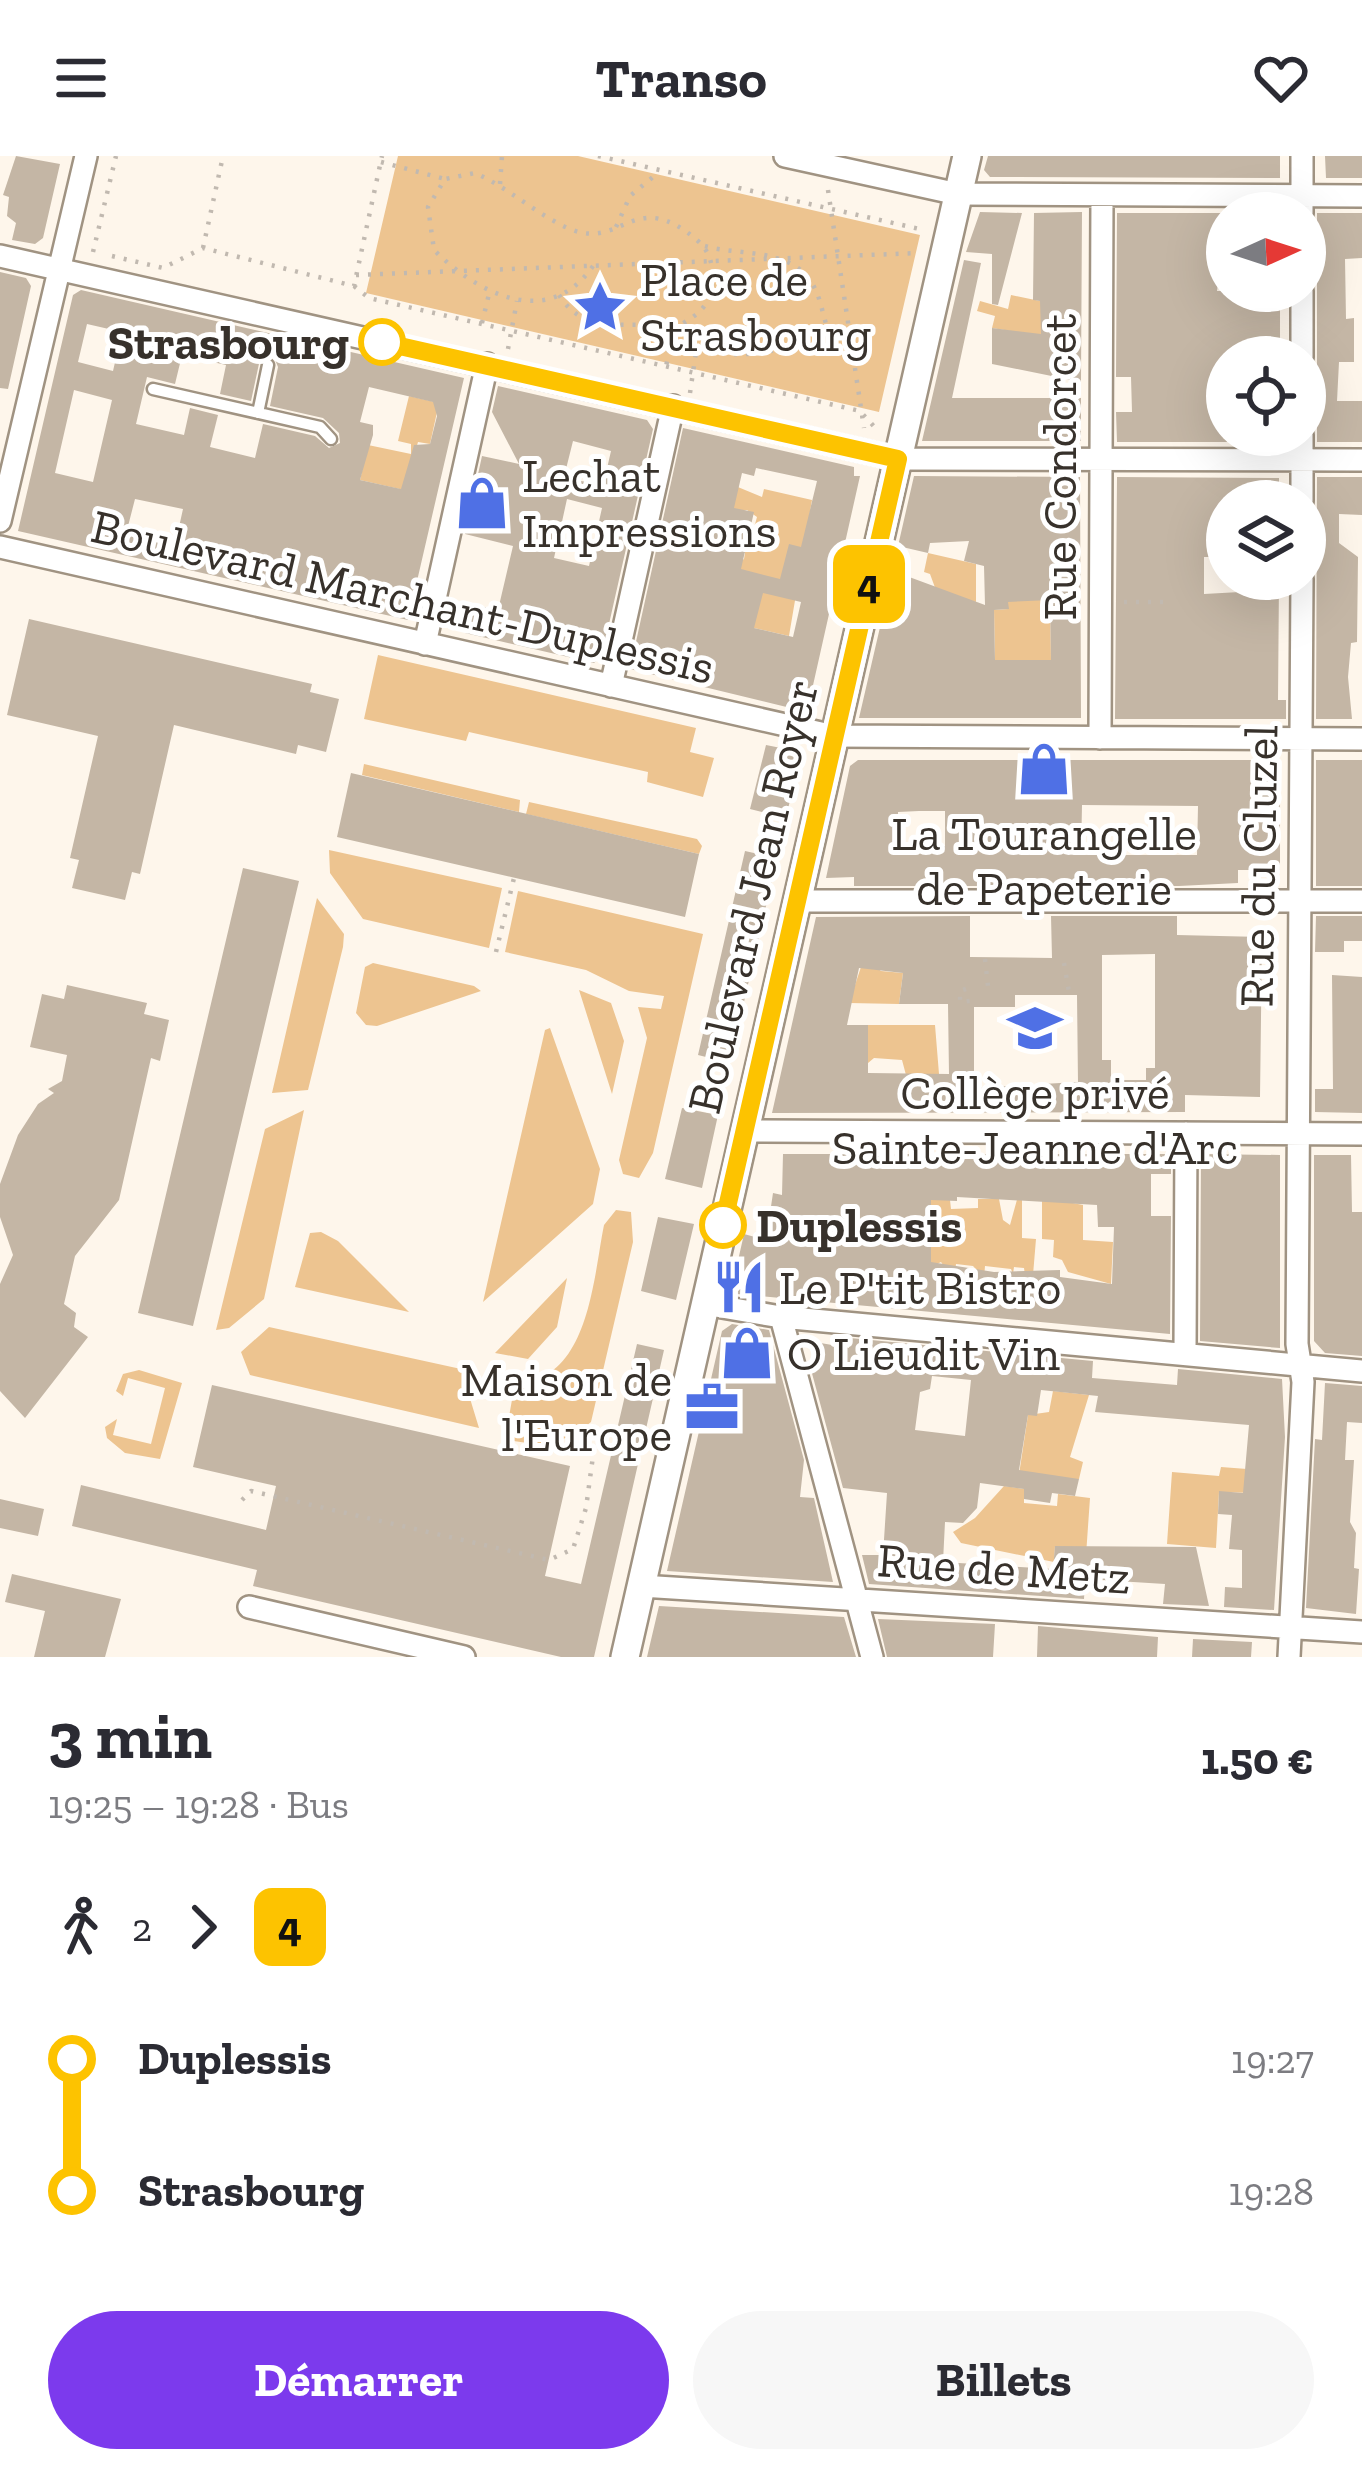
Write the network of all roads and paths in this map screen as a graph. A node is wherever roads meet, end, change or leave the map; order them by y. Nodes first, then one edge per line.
1 (86, 156) edge
2 (116, 156) edge
3 (223, 156) edge
4 (502, 156) edge
5 (598, 156) edge
6 (785, 156) edge
7 (967, 156) edge
8 (1302, 156) edge
9 (381, 159) edge
10 (828, 169) edge
11 (660, 171) junction
12 (445, 179) junction
13 (500, 184) junction
14 (1302, 192) edge
15 (958, 194) junction
16 (1102, 196) junction
17 (1362, 196) edge
18 (1206, 200) edge
19 (1326, 201) edge
20 (832, 211) junction
21 (616, 227) junction
22 (924, 230) dead end
23 (705, 246) junction
24 (202, 248) junction
25 (93, 252) dead end
26 (919, 253) dead end
27 (0, 256) edge
28 (112, 256) dead end
29 (837, 256) junction
30 (776, 259) junction
31 (712, 261) junction
32 (592, 266) junction
33 (60, 268) junction
34 (458, 271) junction
35 (356, 275) junction
36 (354, 286) junction
37 (489, 294) junction
38 (559, 295) junction
39 (517, 301) junction
40 (482, 324) junction
41 (674, 329) junction
42 (512, 331) junction
43 (829, 332) junction
44 (850, 344) junction
45 (697, 346) junction
46 (497, 359) junction
47 (268, 364) dead end
48 (666, 367) junction
49 (691, 372) junction
50 (153, 389) dead end
51 (681, 400) junction
52 (860, 411) junction
53 (258, 413) junction
54 (878, 431) dead end
55 (865, 433) dead end
56 (331, 439) dead end
57 (1302, 456) edge
58 (898, 459) junction
59 (1101, 459) junction
60 (1302, 460) junction
61 (1362, 460) edge
62 (1302, 480) edge
63 (0, 521) edge
64 (0, 547) edge
65 (1302, 600) edge
66 (1112, 602) dead end
67 (1168, 602) dead end
68 (425, 644) junction
69 (611, 686) junction
70 (834, 736) junction
71 (1100, 738) junction
72 (1302, 740) junction
73 (1362, 740) edge
74 (514, 878) dead end
75 (797, 901) junction
76 (1300, 901) junction
77 (1362, 901) edge
78 (496, 952) dead end
79 (986, 959) dead end
80 (1064, 963) dead end
81 (988, 986) dead end
82 (966, 989) dead end
83 (1069, 992) dead end
84 (970, 1001) dead end
85 (744, 1132) junction
86 (1186, 1133) junction
87 (1297, 1133) junction
88 (1362, 1134) edge
89 (704, 1304) junction
90 (781, 1317) junction
91 (1185, 1352) junction
92 (1300, 1364) junction
93 (1362, 1371) edge
94 (592, 1456) dead end
95 (242, 1500) dead end
96 (641, 1586) junction
97 (857, 1601) junction
98 (249, 1607) dead end
99 (1290, 1628) junction
100 (1362, 1633) edge
101 (464, 1657) edge
102 (625, 1657) edge
103 (872, 1657) edge
104 (1289, 1657) edge

1 - 33 street
2 - 25 path
3 - 24 path
4 - 13 path
5 - 11 path
6 - 10 street
7 - 15 street, Boulevard Jean Royer
8 - 14 street
9 - 12 path
9 - 35 path
10 - 15 street
10 - 20 path
11 - 20 path
11 - 21 path
12 - 13 path
12 - 34 path
13 - 21 path
15 - 16 street
15 - 58 street, Boulevard Jean Royer
16 - 18 street
16 - 59 street, Rue Condorcet
17 - 19 street
20 - 22 path
20 - 29 path
21 - 23 path
23 - 30 path
23 - 31 path
24 - 28 path
24 - 36 path
26 - 29 path
27 - 33 street
29 - 30 path
29 - 44 path
30 - 31 path
30 - 43 path
31 - 32 path
31 - 41 path
32 - 34 path
32 - 38 path
33 - 46 street
33 - 63 street
34 - 35 path
34 - 37 path
35 - 36 path
36 - 40 path
37 - 39 path
37 - 40 path
38 - 39 path
38 - 41 path
39 - 42 path
40 - 42 path
41 - 45 path
41 - 48 path
42 - 46 path
42 - 48 path
43 - 44 path
43 - 45 path
44 - 52 path
45 - 49 path
46 - 51 street
46 - 68 street
47 - 53 lane
48 - 49 path
49 - 51 path
49 - 52 path
50 - 53 lane
51 - 58 street
51 - 69 street
52 - 54 path
52 - 55 path
53 - 56 lane
57 - 60 street
58 - 59 street
58 - 70 street, Boulevard Jean Royer
59 - 60 street
59 - 71 street, Rue Condorcet
60 - 61 street
60 - 62 street
64 - 68 street, Boulevard Marchant-Duplessis
65 - 72 street, Rue du Cluzel
66 - 67 path
68 - 69 street, Boulevard Marchant-Duplessis
69 - 70 street, Boulevard Marchant-Duplessis
70 - 71 street, Boulevard Marchant-Duplessis
70 - 75 street, Boulevard Jean Royer
71 - 72 street, Boulevard Marchant-Duplessis
72 - 73 street, Boulevard Marchant-Duplessis
72 - 76 street, Rue du Cluzel
74 - 78 path
75 - 76 street
75 - 85 street, Boulevard Jean Royer
76 - 77 street
76 - 87 street, Rue du Cluzel
79 - 81 path
80 - 83 path
82 - 84 path
85 - 86 street
85 - 89 street, Boulevard Jean Royer
86 - 87 street
86 - 91 street
87 - 88 street
87 - 92 street, Rue du Cluzel
89 - 90 street
89 - 96 street, Boulevard Jean Royer
90 - 91 street
90 - 97 street
91 - 92 street
92 - 93 street
92 - 99 street, Rue du Cluzel
94 - 95 path
96 - 97 street, Rue de Metz
96 - 102 street, Boulevard Jean Royer
97 - 99 street, Rue de Metz
97 - 103 street
98 - 101 street
99 - 100 street, Rue de Metz
99 - 104 street, Rue du Cluzel

